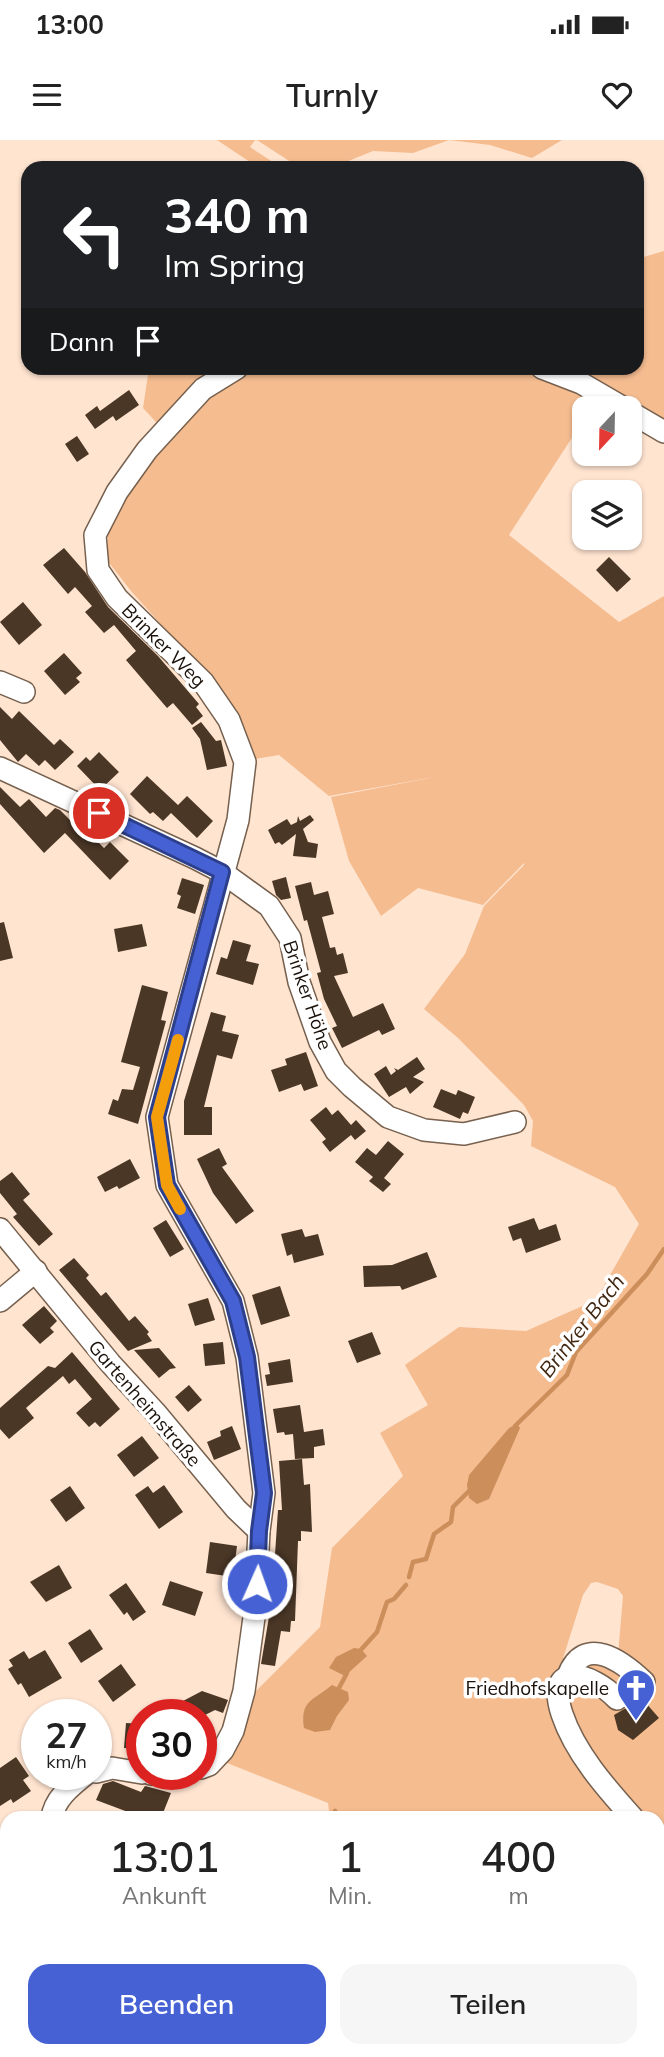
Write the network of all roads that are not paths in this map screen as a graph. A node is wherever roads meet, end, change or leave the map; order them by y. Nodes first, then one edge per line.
1 (225, 375) edge
2 (560, 375) edge
3 (603, 396) edge
4 (642, 419) edge
5 (664, 432) edge
6 (0, 681) edge
7 (24, 692) dead end
8 (0, 768) edge
9 (222, 872) junction
10 (515, 1122) dead end
11 (0, 1228) edge
12 (36, 1271) junction
13 (0, 1301) edge
14 (259, 1531) junction
15 (568, 1676) junction
16 (644, 1682) dead end
17 (617, 1699) dead end
18 (217, 1756) edge
19 (66, 1790) edge
20 (53, 1811) edge
21 (627, 1811) edge

1 - 9 street, Brinker Weg
2 - 3 street
4 - 5 street
6 - 7 street
8 - 9 street, Brinker Höhe
9 - 10 street, Brinker Höhe
9 - 14 street, Brinker Weg
11 - 12 street, Gartenheimstraße
12 - 13 street
12 - 14 street, Gartenheimstraße
14 - 18 street, Brinker Weg
15 - 16 street
15 - 17 street
15 - 21 street
19 - 20 street

